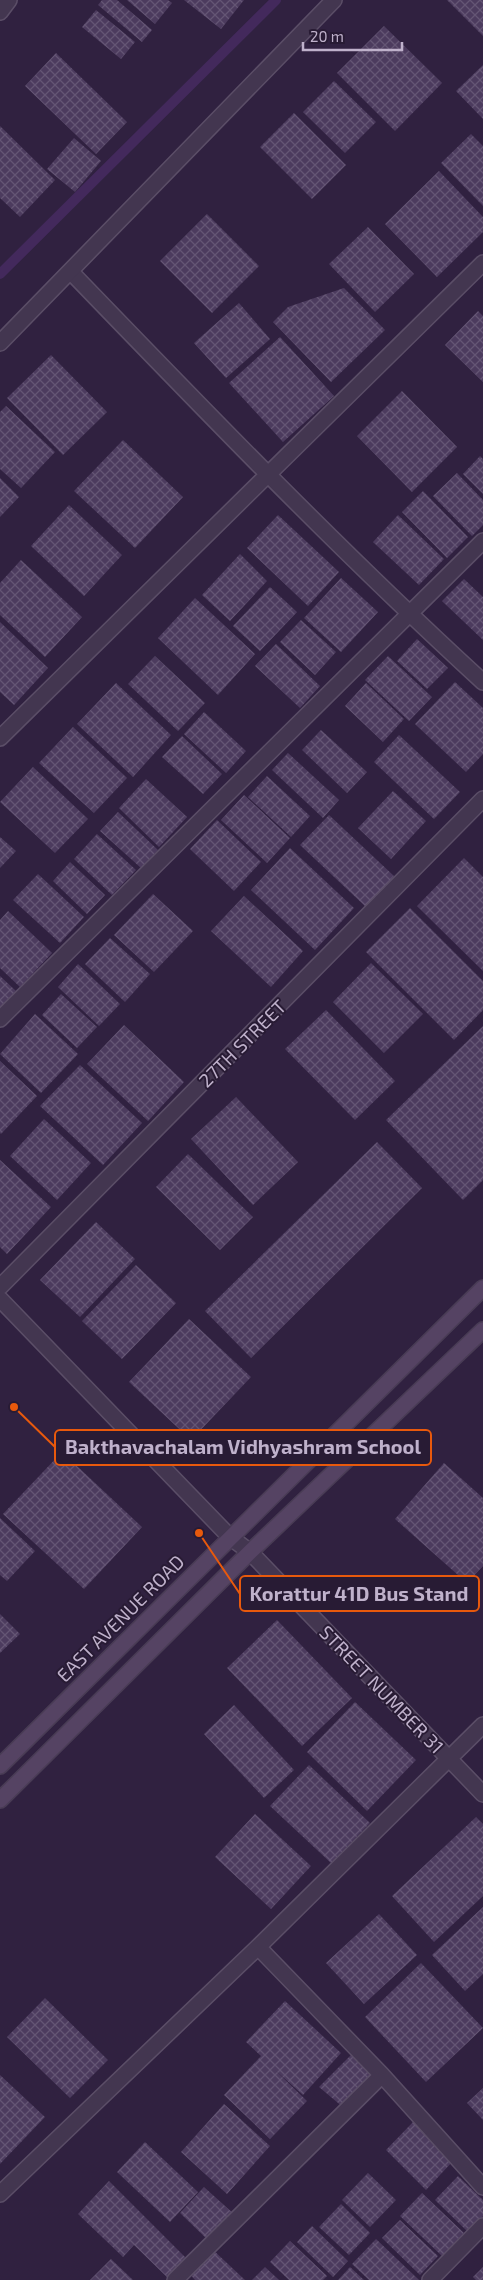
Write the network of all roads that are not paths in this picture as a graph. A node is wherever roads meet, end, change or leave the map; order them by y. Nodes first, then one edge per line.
1 (9, 0) edge
2 (334, 0) edge
3 (0, 12) edge
4 (483, 263) edge
5 (71, 272) junction
6 (0, 343) edge
7 (267, 475) junction
8 (483, 541) edge
9 (409, 615) junction
10 (483, 682) edge
11 (0, 738) edge
12 (483, 799) edge
13 (0, 1019) edge
14 (0, 1287) edge
15 (483, 1288) edge
16 (0, 1299) edge
17 (483, 1330) edge
18 (230, 1537) junction
19 (250, 1552) junction
20 (483, 1724) edge
21 (448, 1759) junction
22 (0, 1766) edge
23 (483, 1794) edge
24 (0, 1800) edge
25 (258, 1947) junction
26 (382, 2075) junction
27 (483, 2187) edge
28 (0, 2194) edge
29 (483, 2226) edge
30 (175, 2280) edge
31 (430, 2280) edge

1 - 3 street
2 - 5 street
4 - 7 street
5 - 6 street
5 - 7 street
7 - 9 street
7 - 11 street
8 - 9 street
9 - 10 street
9 - 13 street
12 - 14 street, 27TH STREET
15 - 18 main road, EAST AVENUE ROAD
16 - 18 street, STREET NUMBER 31
17 - 19 main road
18 - 19 street, STREET NUMBER 31
18 - 22 main road, EAST AVENUE ROAD
19 - 21 street, STREET NUMBER 31
19 - 24 main road
20 - 21 street
21 - 23 street, STREET NUMBER 31
21 - 25 street
25 - 26 street
25 - 28 street
26 - 27 street
26 - 30 street
29 - 31 street

